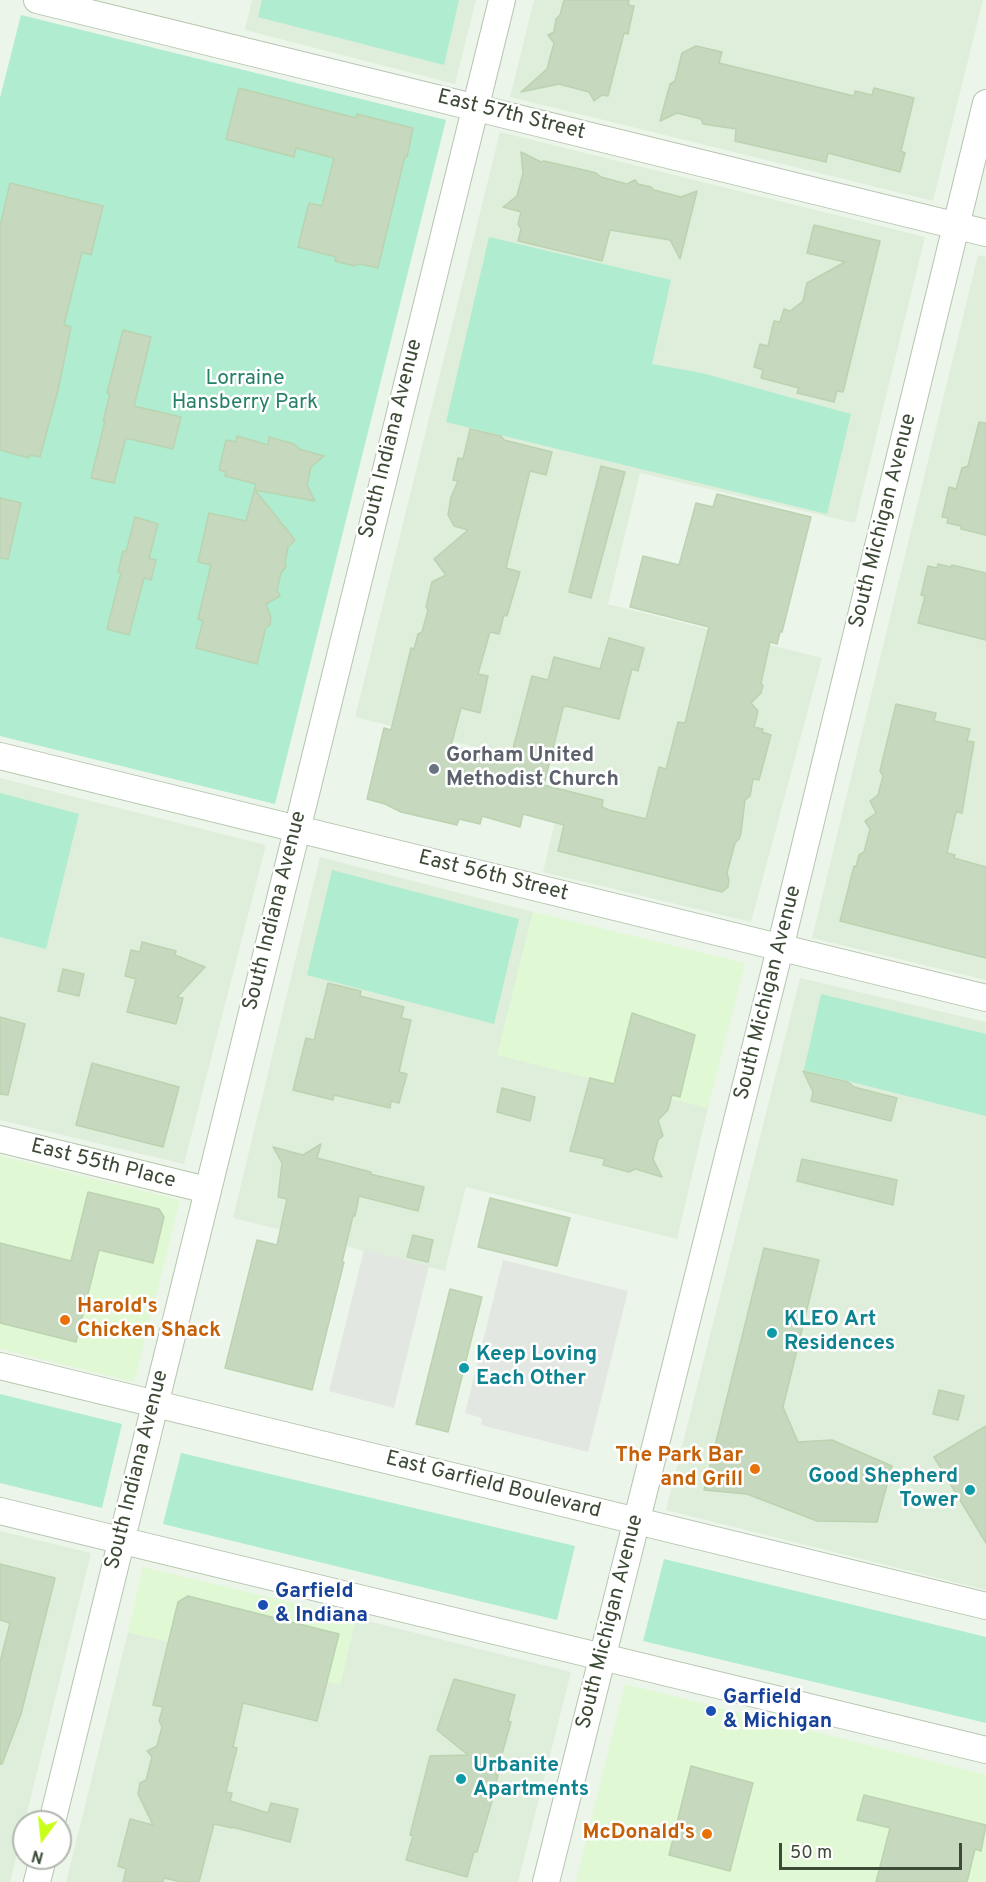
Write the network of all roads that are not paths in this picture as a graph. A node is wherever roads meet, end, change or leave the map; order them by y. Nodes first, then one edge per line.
1 (37, 0) edge
2 (502, 0) edge
3 (986, 103) edge
4 (475, 107) junction
5 (956, 225) junction
6 (986, 233) edge
7 (0, 756) edge
8 (296, 829) junction
9 (780, 948) junction
10 (986, 998) edge
11 (0, 1140) edge
12 (207, 1190) junction
13 (0, 1365) edge
14 (154, 1402) junction
15 (0, 1511) edge
16 (636, 1521) junction
17 (122, 1541) junction
18 (986, 1606) edge
19 (601, 1657) junction
20 (986, 1750) edge
21 (55, 1810) edge
22 (546, 1882) edge

1 - 4 street, East 57th Street
2 - 4 street, South Indiana Avenue
3 - 5 street, South Michigan Avenue
4 - 5 street, East 57th Street
4 - 8 street, South Indiana Avenue
5 - 6 street, East 57th Street
5 - 9 street, South Michigan Avenue
7 - 8 street, East 56th Street
8 - 9 street, East 56th Street
8 - 12 street, South Indiana Avenue
9 - 10 street, East 56th Street
9 - 16 street, South Michigan Avenue
11 - 12 street, East 55th Place
12 - 14 street, South Indiana Avenue
13 - 14 street, East Garfield Boulevard
14 - 16 street, East Garfield Boulevard
14 - 17 street, South Indiana Avenue
15 - 17 street
16 - 18 street, East Garfield Boulevard
16 - 19 street, South Michigan Avenue
17 - 19 street
17 - 21 street, South Indiana Avenue
19 - 20 street
19 - 22 street, South Michigan Avenue

